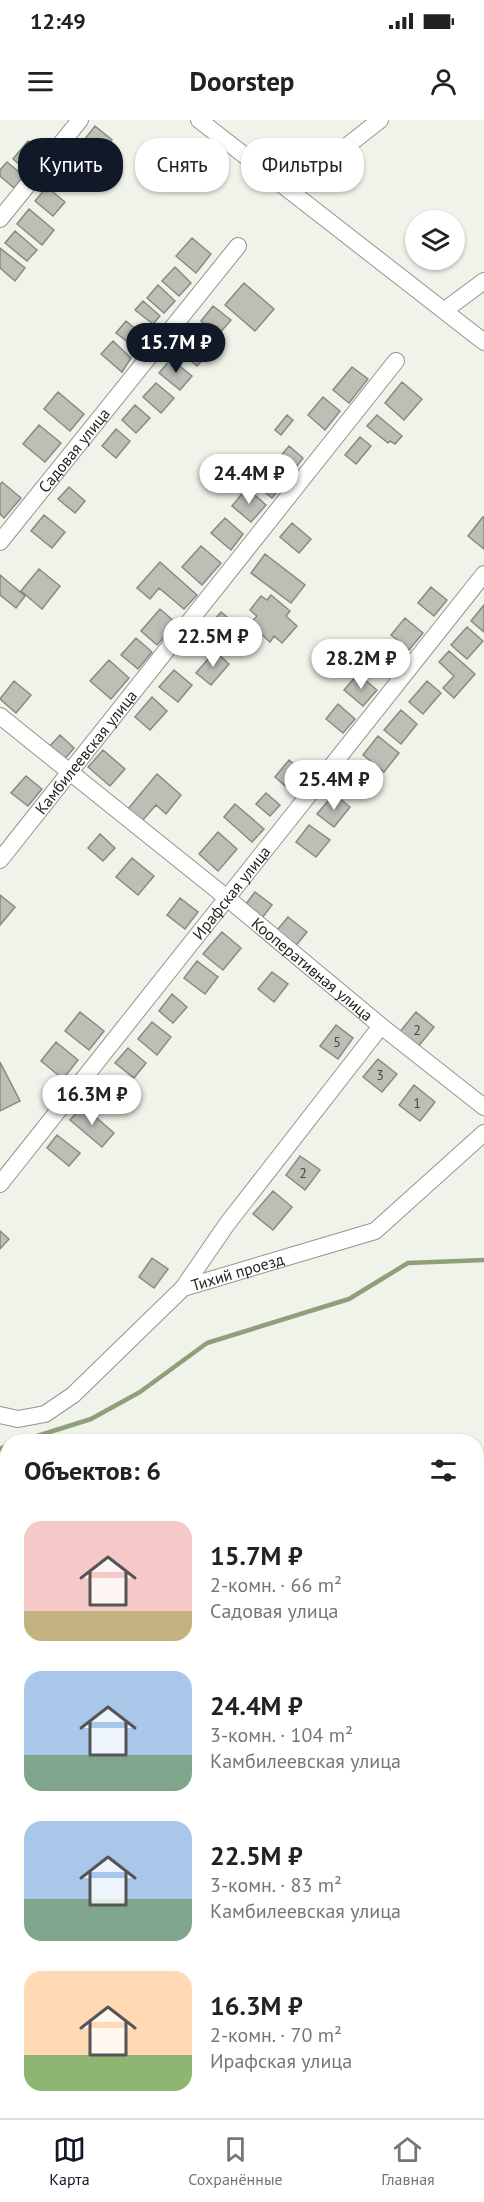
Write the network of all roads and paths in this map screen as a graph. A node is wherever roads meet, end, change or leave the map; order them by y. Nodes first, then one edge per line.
1 (80, 120) edge
2 (199, 120) edge
3 (380, 120) edge
4 (357, 138) edge
5 (241, 153) edge
6 (291, 192) edge
7 (0, 219) edge
8 (238, 246) dead end
9 (484, 281) edge
10 (445, 310) junction
11 (484, 342) edge
12 (396, 361) dead end
13 (0, 542) edge
14 (484, 574) edge
15 (0, 716) edge
16 (70, 773) junction
17 (0, 860) edge
18 (227, 898) junction
19 (381, 1026) junction
20 (484, 1107) edge
21 (484, 1133) edge
22 (0, 1184) edge
23 (183, 1288) junction
24 (0, 1415) edge

1 - 7 street
2 - 5 street
3 - 4 street
6 - 10 street
8 - 13 street, Садовая улица
9 - 10 street
10 - 11 street
12 - 16 street, Камбилеевская улица
14 - 18 street, Ирафская улица
15 - 16 street, Кооперативная улица
16 - 17 street, Камбилеевская улица
16 - 18 street, Кооперативная улица
18 - 19 street, Кооперативная улица
18 - 22 street, Ирафская улица
19 - 20 street, Кооперативная улица
19 - 23 street
21 - 23 street, Тихий проезд
23 - 24 street, Тихий проезд

